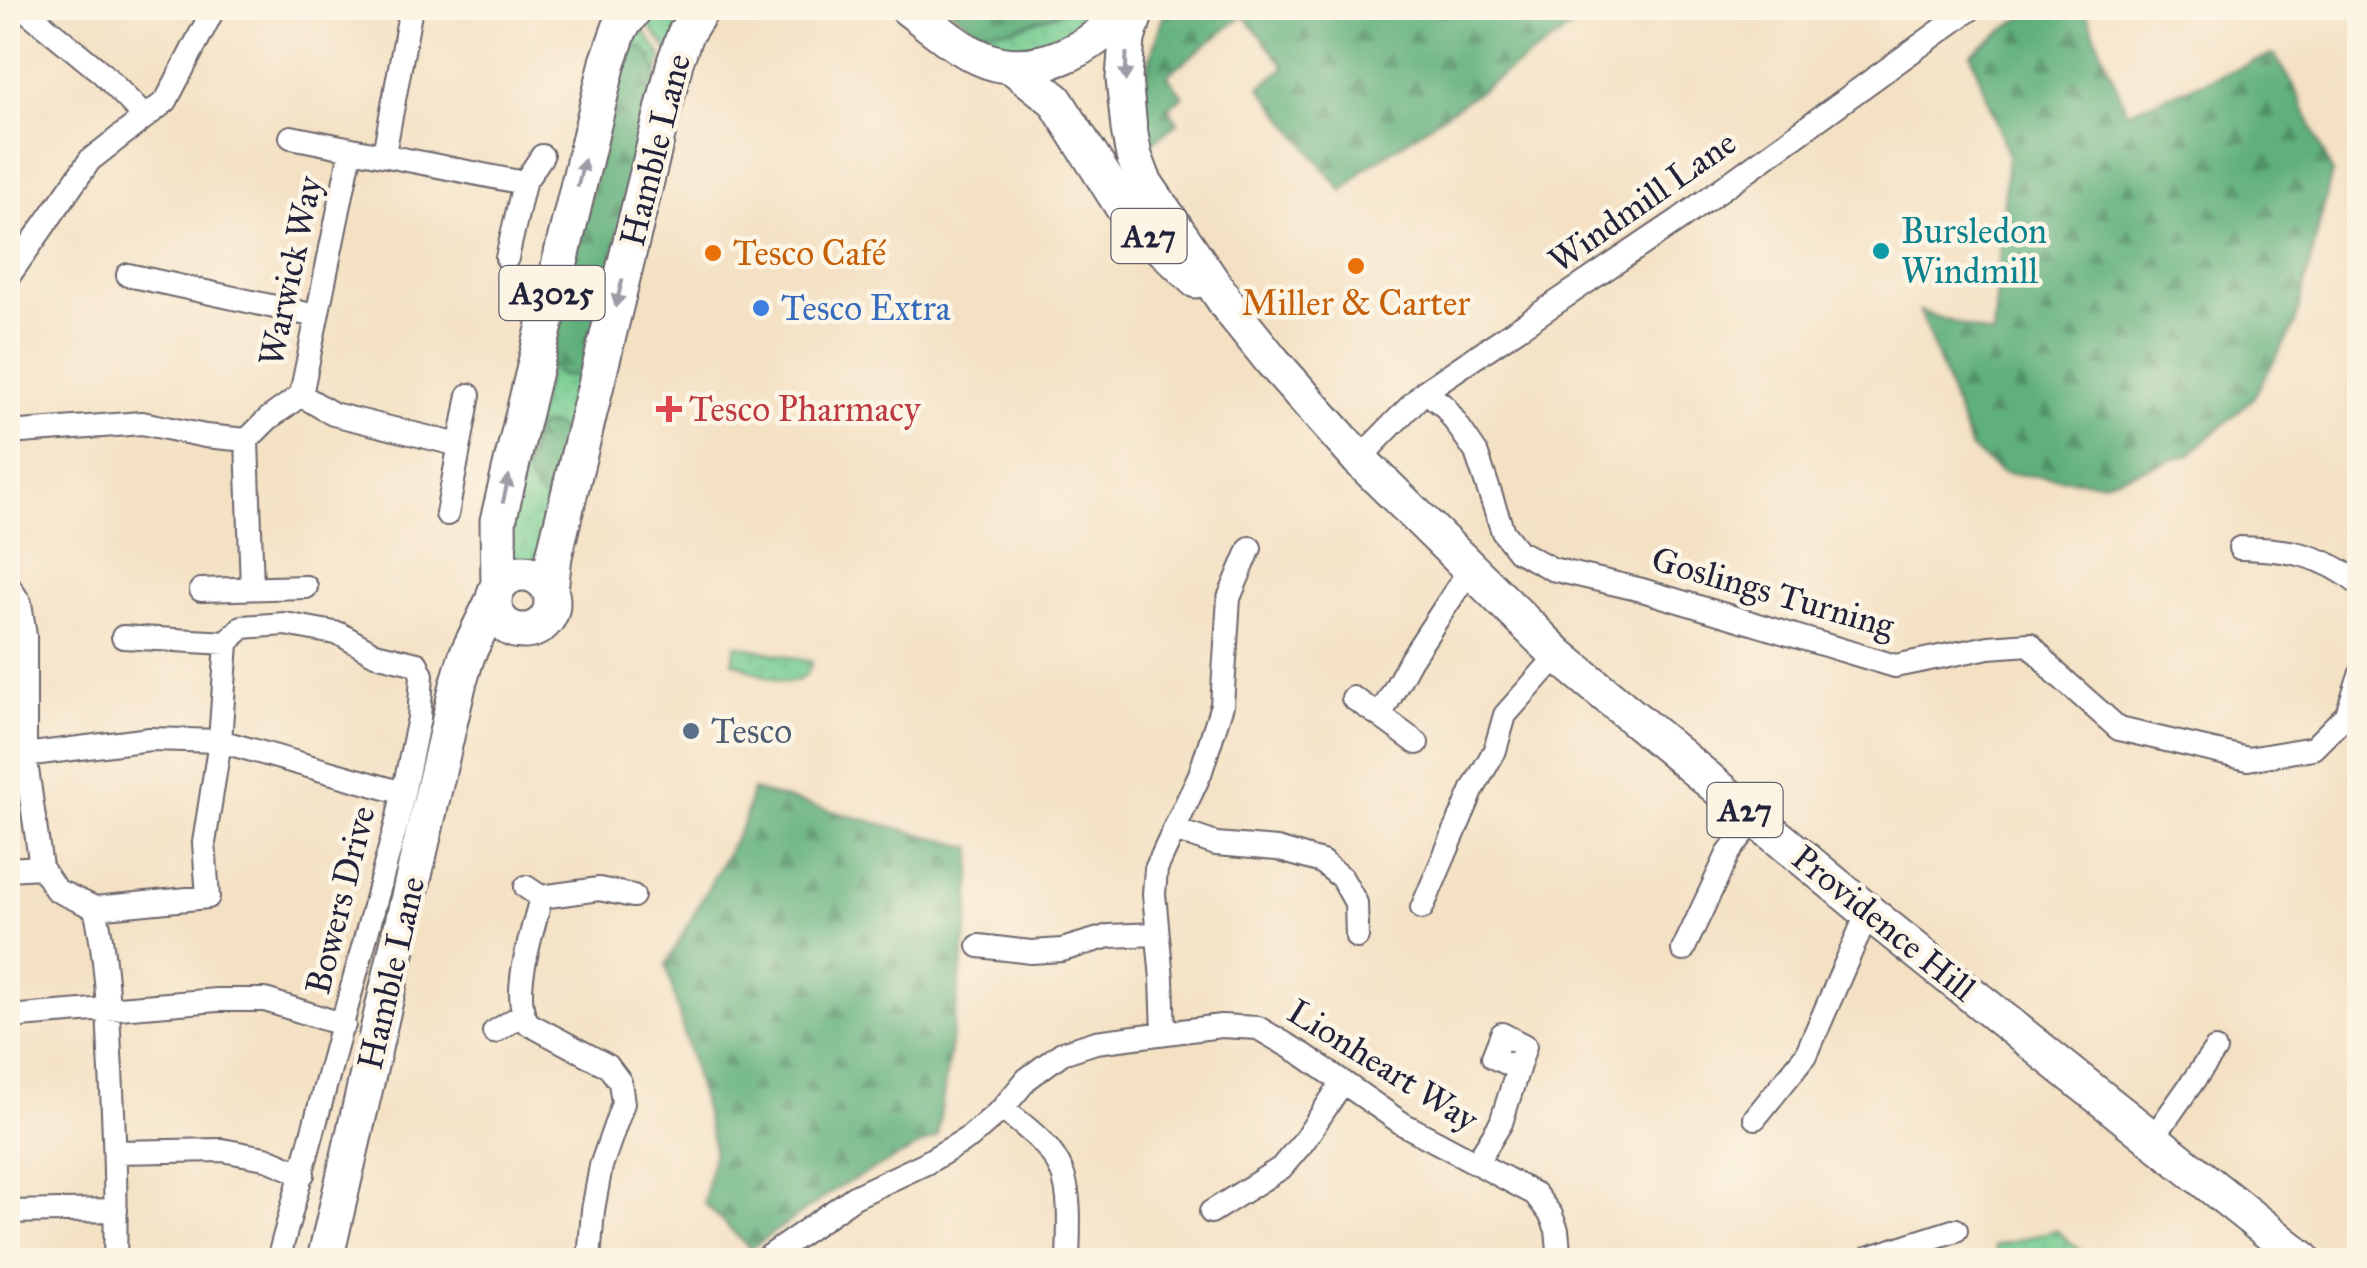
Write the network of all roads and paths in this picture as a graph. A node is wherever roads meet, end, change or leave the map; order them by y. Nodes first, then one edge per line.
1 (12, 8) edge
2 (23, 8) edge
3 (214, 8) edge
4 (411, 8) edge
5 (634, 8) edge
6 (702, 8) edge
7 (908, 8) edge
8 (1126, 8) edge
9 (1137, 8) edge
10 (1972, 8) edge
11 (8, 13) edge
12 (1012, 66) junction
13 (144, 116) junction
14 (290, 137) dead end
15 (351, 150) junction
16 (384, 154) junction
17 (542, 156) dead end
18 (524, 182) junction
19 (508, 258) dead end
20 (128, 275) dead end
21 (8, 277) edge
22 (1231, 310) junction
23 (316, 316) junction
24 (1425, 391) junction
25 (301, 395) junction
26 (469, 395) dead end
27 (8, 434) edge
28 (248, 440) junction
29 (459, 445) junction
30 (1359, 459) junction
31 (447, 514) dead end
32 (1250, 548) dead end
33 (2240, 548) dead end
34 (1470, 569) junction
35 (8, 585) edge
36 (2360, 585) edge
37 (306, 587) dead end
38 (252, 588) junction
39 (201, 590) dead end
40 (550, 590) junction
41 (496, 592) junction
42 (519, 631) junction
43 (122, 637) dead end
44 (227, 643) junction
45 (17, 652) edge
46 (1558, 655) junction
47 (2360, 675) edge
48 (458, 685) junction
49 (1353, 698) dead end
50 (1380, 716) junction
51 (220, 741) junction
52 (1417, 743) dead end
53 (25, 755) junction
54 (403, 793) junction
55 (1756, 818) junction
56 (1175, 830) junction
57 (41, 867) junction
58 (8, 868) edge
59 (632, 896) dead end
60 (95, 908) junction
61 (1422, 908) dead end
62 (1868, 912) junction
63 (1156, 934) junction
64 (1357, 937) dead end
65 (979, 946) dead end
66 (1683, 950) dead end
67 (108, 1010) junction
68 (522, 1015) junction
69 (8, 1018) edge
70 (344, 1025) junction
71 (494, 1032) dead end
72 (1164, 1032) junction
73 (2215, 1050) dead end
74 (1518, 1070) dead end
75 (1342, 1083) junction
76 (1002, 1109) junction
77 (1756, 1118) dead end
78 (2153, 1138) junction
79 (115, 1152) junction
80 (1476, 1163) junction
81 (303, 1174) junction
82 (116, 1210) junction
83 (8, 1212) edge
84 (1211, 1212) dead end
85 (1956, 1230) dead end
86 (799, 1251) edge
87 (1902, 1255) edge
88 (1868, 1258) dead end
89 (115, 1260) edge
90 (278, 1260) edge
91 (325, 1260) edge
92 (589, 1260) edge
93 (764, 1260) edge
94 (1068, 1260) edge
95 (1560, 1260) edge
96 (2304, 1260) edge

1 - 11 street
2 - 13 street
3 - 13 street
4 - 16 street
41 -> 5 main road, Hamble Lane / A3025
6 -> 40 main road, Hamble Lane / A3025
7 - 12 main road
8 - 12 main road
9 -> 22 main road, Providence Hill / A27
10 - 24 street, Windmill Lane
12 - 22 main road, Providence Hill / A27
13 - 21 street
14 - 15 street, Warwick Way
15 - 16 street, Warwick Way
15 - 23 street, Warwick Way
16 - 18 street, Warwick Way
17 - 18 street
18 - 19 street
20 - 23 street
22 - 30 main road, Providence Hill / A27
23 - 25 street, Warwick Way
24 - 30 street, Windmill Lane
24 - 47 street, Goslings Turning
25 - 28 street, Warwick Way
25 - 29 street
26 - 29 street
27 - 28 street
28 - 38 street
29 - 31 street
30 - 34 main road, Providence Hill / A27
32 - 56 street
33 - 36 street
34 - 46 main road, Providence Hill / A27
34 - 50 street
35 - 45 street
37 - 38 street
38 - 39 street
40 - 41 main road
40 - 42 main road
41 - 42 main road
41 - 48 main road, Hamble Lane / A3025
42 - 48 main road
43 - 44 street, Bowers Drive
44 - 51 street
44 - 54 street, Bowers Drive
45 - 53 street
46 - 55 main road, Providence Hill / A27
46 - 61 street
48 - 91 main road, Hamble Lane / A3025
49 - 50 street
50 - 52 street
51 - 53 street, Bowers Drive
51 - 54 street, Bowers Drive
51 - 60 street
53 - 57 street
54 - 70 street, Bowers Drive
55 - 62 main road, Providence Hill / A27
55 - 66 street
56 - 63 street
56 - 64 street
57 - 58 street
57 - 60 street
59 - 68 street
60 - 67 street
62 - 77 street
62 - 78 main road, Providence Hill / A27
63 - 65 street
63 - 72 street
67 - 69 street, Bowers Drive
67 - 70 street, Bowers Drive
67 - 79 street
68 - 71 street
68 - 92 street
70 - 81 street, Bowers Drive
72 - 75 street, Lionheart Way
72 - 76 street, Lionheart Way
73 - 78 street
74 - 80 street
75 - 80 street, Lionheart Way
75 - 84 street
76 - 86 street, Lionheart Way
76 - 94 street
78 - 96 main road, Providence Hill / A27
79 - 81 street
79 - 82 street
80 - 95 street, Lionheart Way
81 - 90 street, Bowers Drive
82 - 83 street
82 - 89 street
85 - 87 street
86 - 93 street, Lionheart Way
87 - 88 street

